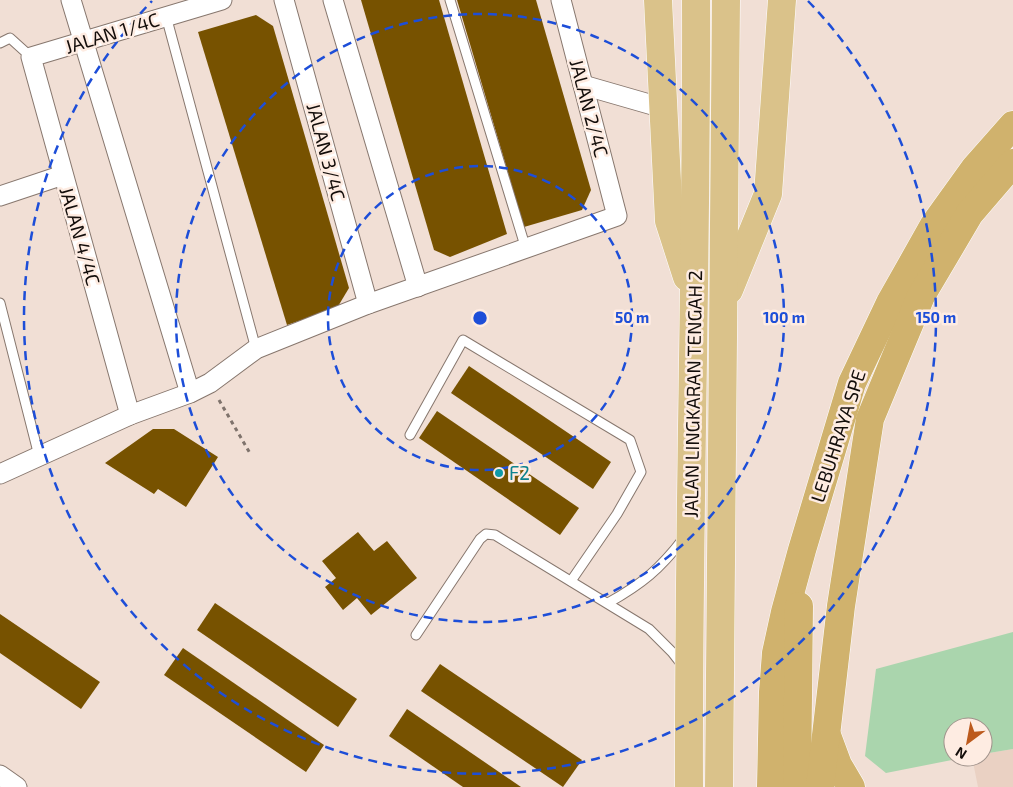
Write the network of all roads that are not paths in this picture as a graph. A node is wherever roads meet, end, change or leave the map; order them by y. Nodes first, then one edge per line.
1 (71, 0) edge
2 (222, 0) edge
3 (284, 0) edge
4 (333, 0) edge
5 (450, 0) edge
6 (561, 0) edge
7 (658, 0) edge
8 (696, 0) edge
9 (726, 0) edge
10 (782, 0) edge
11 (166, 16) junction
12 (0, 43) edge
13 (83, 43) junction
14 (31, 57) junction
15 (583, 85) junction
16 (663, 108) junction
17 (1013, 125) edge
18 (1013, 163) edge
19 (63, 175) junction
20 (0, 196) edge
21 (526, 249) junction
22 (418, 287) junction
23 (694, 302) junction
24 (0, 303) edge
25 (724, 303) junction
26 (368, 304) junction
27 (256, 349) junction
28 (190, 393) junction
29 (130, 415) junction
30 (410, 435) dead end
31 (39, 456) junction
32 (0, 474) edge
33 (692, 528) junction
34 (802, 550) junction
35 (571, 581) junction
36 (608, 603) junction
37 (416, 635) dead end
38 (689, 674) junction
39 (827, 737) junction
40 (0, 775) edge
41 (17, 787) edge
42 (689, 787) edge
43 (719, 787) edge
44 (771, 787) edge
45 (797, 787) edge
46 (820, 787) edge
47 (851, 787) edge

1 - 13 street
2 - 11 street, JALAN 1/4C
3 - 26 street, JALAN 3/4C
4 - 22 street
5 - 21 lane
6 - 15 street, JALAN 2/4C
7 - 16 highway
8 - 23 highway, JALAN LINGKARAN TENGAH 2
9 - 25 highway, JALAN LINGKARAN TENGAH 2
10 - 25 highway
11 - 13 street, JALAN 1/4C
11 - 27 lane
12 - 14 lane
13 - 14 street, JALAN 1/4C
13 - 28 street
14 - 19 street, JALAN 4/4C
15 - 16 street
15 - 21 street, JALAN 2/4C
16 - 23 highway
17 - 34 highway, LEBUHRAYA SPE
18 - 39 highway, LEBUHRAYA SPE
19 - 20 street
19 - 29 street, JALAN 4/4C
21 - 22 street
22 - 26 street
23 - 33 highway, JALAN LINGKARAN TENGAH 2
24 - 31 lane
25 - 43 highway, JALAN LINGKARAN TENGAH 2
26 - 27 street
27 - 28 street
28 - 29 street
29 - 31 street
30 - 35 lane
31 - 32 street
33 - 36 lane
33 - 38 highway, JALAN LINGKARAN TENGAH 2
34 - 44 highway, LEBUHRAYA SPE
34 - 45 highway
35 - 36 lane
35 - 37 lane
36 - 38 lane
38 - 42 highway, JALAN LINGKARAN TENGAH 2
39 - 46 highway, LEBUHRAYA SPE
39 - 47 highway
40 - 41 street

